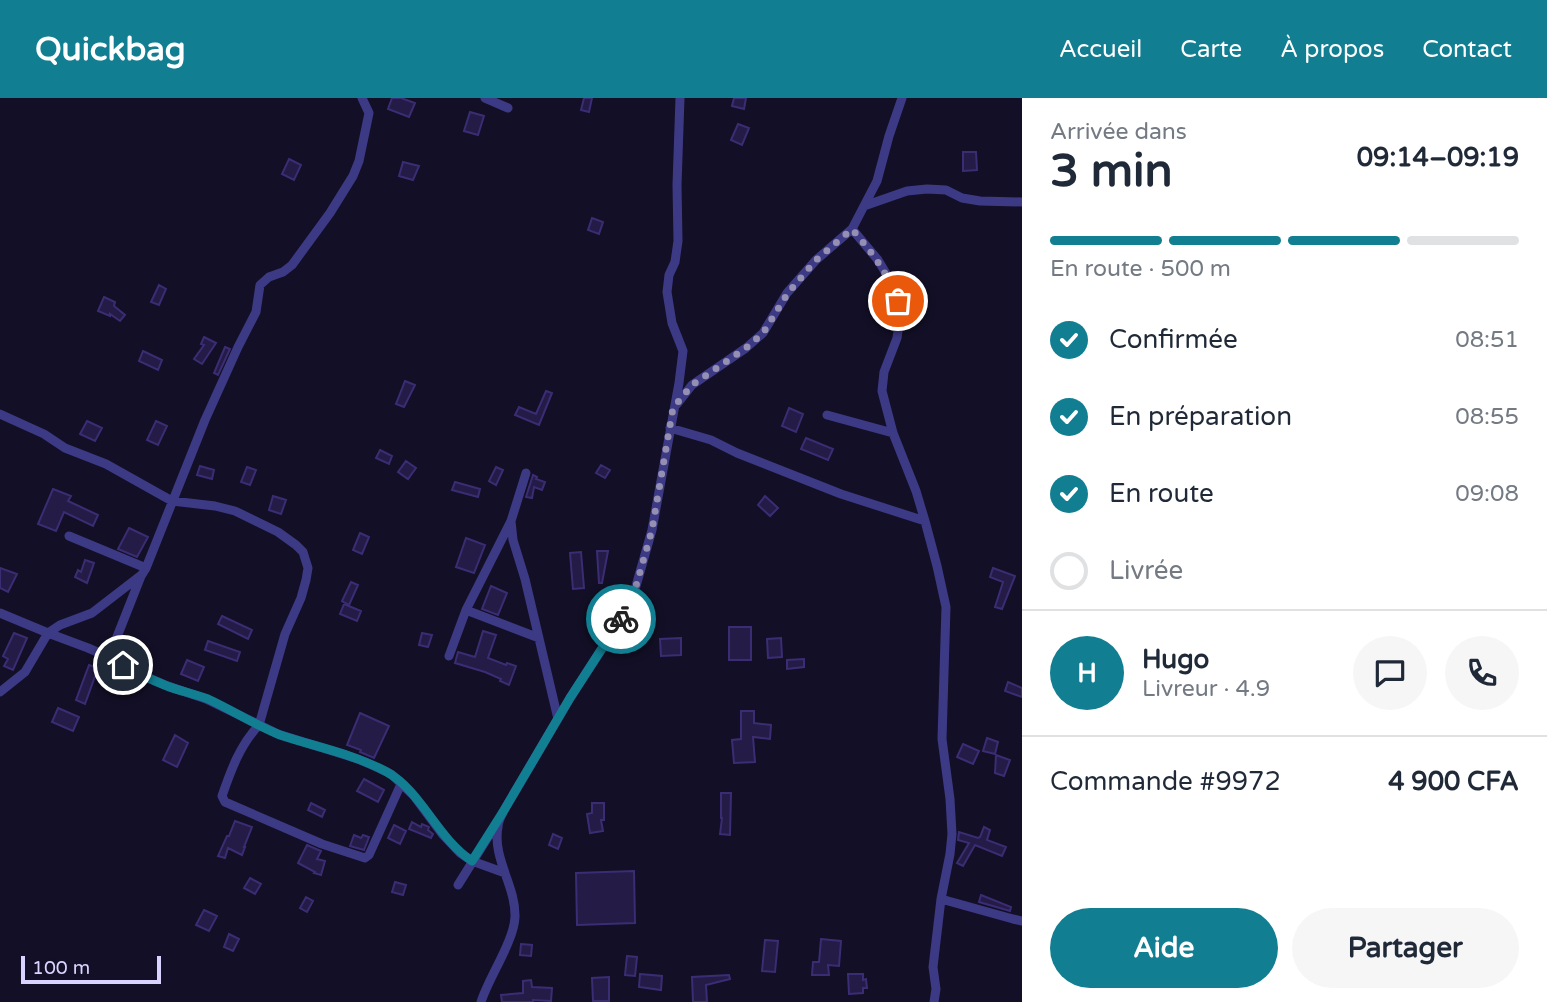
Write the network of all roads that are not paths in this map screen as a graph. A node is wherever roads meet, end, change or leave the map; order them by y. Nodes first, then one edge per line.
1 (362, 98) edge
2 (485, 98) edge
3 (680, 98) edge
4 (902, 98) edge
5 (508, 108) dead end
6 (1022, 202) edge
7 (864, 206) junction
8 (852, 229) junction
9 (673, 408) junction
10 (0, 414) edge
11 (827, 415) dead end
12 (670, 428) junction
13 (893, 433) junction
14 (526, 473) dead end
15 (172, 500) junction
16 (512, 521) junction
17 (925, 521) junction
18 (69, 536) dead end
19 (143, 572) junction
20 (466, 610) junction
21 (0, 613) edge
22 (48, 633) junction
23 (539, 638) junction
24 (449, 656) dead end
25 (109, 657) junction
26 (0, 692) edge
27 (558, 719) junction
28 (259, 725) junction
29 (401, 784) junction
30 (503, 812) junction
31 (472, 861) junction
32 (505, 873) junction
33 (458, 885) dead end
34 (941, 899) junction
35 (1022, 921) edge
36 (481, 1002) edge
37 (934, 1002) edge

1 - 15 street
2 - 5 street
3 - 9 street
4 - 7 street
6 - 7 street
7 - 8 street
8 - 9 street
8 - 13 street
9 - 12 street
10 - 15 street
11 - 13 street
12 - 17 street
12 - 27 street
13 - 17 street
14 - 16 street
15 - 19 street
15 - 28 street
16 - 20 street
16 - 23 street
17 - 34 street
18 - 19 street
19 - 22 street
19 - 25 street
20 - 23 street
20 - 24 street
21 - 22 street
22 - 25 street
22 - 26 street
23 - 27 street
25 - 28 street
27 - 30 street
28 - 29 street
28 - 29 street
29 - 31 street
30 - 31 street
30 - 32 street
31 - 32 street
31 - 33 street
32 - 36 street
34 - 35 street
34 - 37 street

